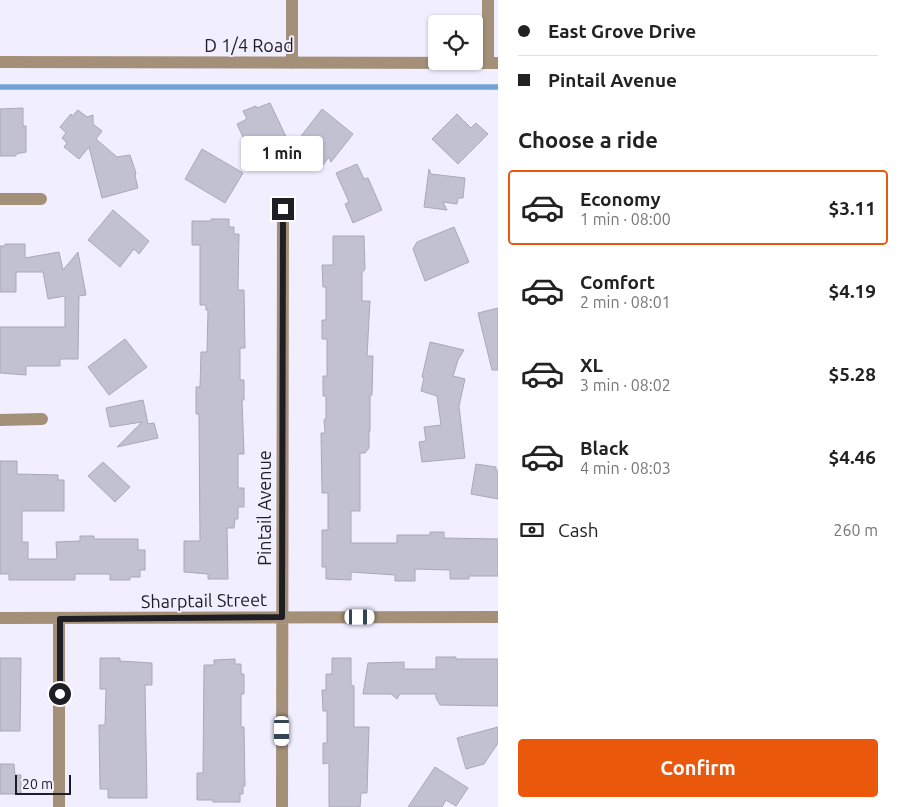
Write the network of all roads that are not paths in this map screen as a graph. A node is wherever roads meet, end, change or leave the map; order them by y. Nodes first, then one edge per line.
1 (292, 0) edge
2 (488, 0) edge
3 (0, 62) edge
4 (292, 63) junction
5 (493, 63) edge
6 (0, 199) edge
7 (41, 199) dead end
8 (283, 209) dead end
9 (42, 419) dead end
10 (0, 420) edge
11 (282, 617) junction
12 (498, 617) edge
13 (0, 618) edge
14 (60, 619) junction
15 (60, 807) edge
16 (282, 807) edge

1 - 4 street
2 - 5 street
3 - 4 street, D 1/4 Road
4 - 5 street, D 1/4 Road
6 - 7 street
8 - 11 street, Pintail Avenue
9 - 10 street
11 - 12 street, Sharptail Street
11 - 14 street, Sharptail Street
11 - 16 street, Pintail Avenue
13 - 14 street, Sharptail Street
14 - 15 street

